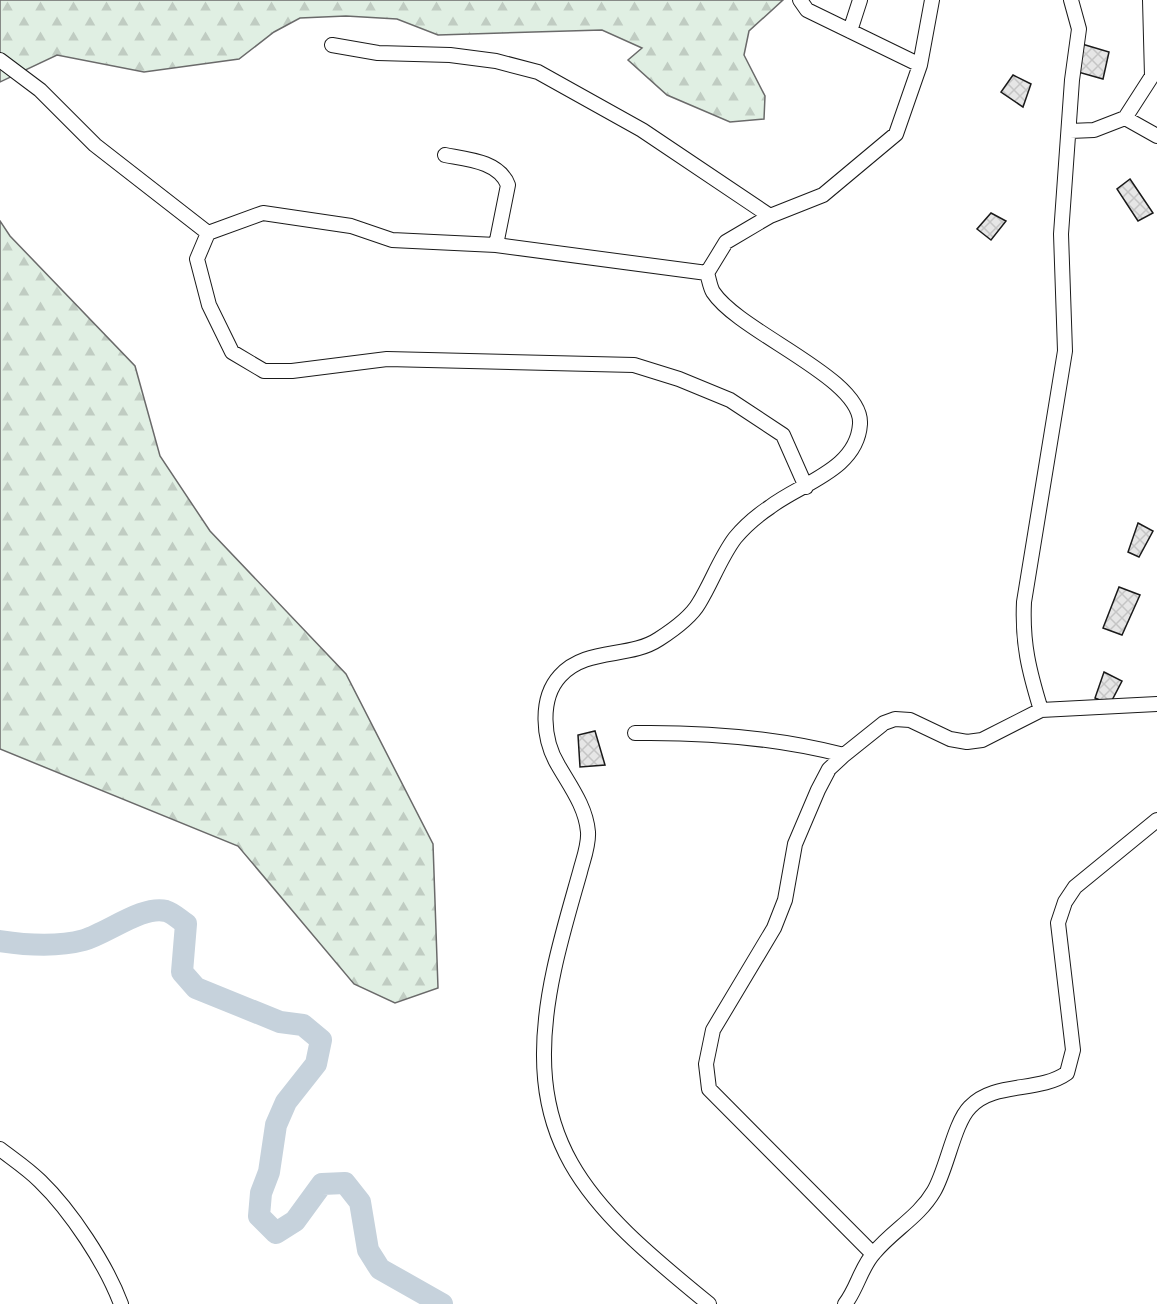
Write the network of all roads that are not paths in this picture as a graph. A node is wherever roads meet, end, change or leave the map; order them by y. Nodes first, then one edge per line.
1 (800, 0) edge
2 (860, 0) edge
3 (932, 0) edge
4 (1071, 0) edge
5 (1150, 0) edge
6 (850, 31) junction
7 (332, 45) dead end
8 (0, 60) edge
9 (920, 65) junction
10 (1125, 118) junction
11 (1070, 131) junction
12 (1157, 136) edge
13 (445, 155) dead end
14 (771, 216) junction
15 (208, 233) junction
16 (496, 245) junction
17 (707, 273) junction
18 (806, 487) junction
19 (1157, 704) edge
20 (1041, 710) junction
21 (635, 733) dead end
22 (844, 755) junction
23 (1157, 820) edge
24 (0, 1149) edge
25 (873, 1254) junction
26 (121, 1304) edge
27 (709, 1304) edge
28 (845, 1304) edge

1 - 6 street
2 - 6 street
3 - 9 street
4 - 11 street
5 - 10 street
6 - 9 street
7 - 14 street
8 - 15 street
9 - 14 street
10 - 11 street
10 - 12 street
11 - 20 street
13 - 16 street
14 - 17 street
15 - 16 street
15 - 18 street
16 - 17 street
17 - 18 street
18 - 27 street
19 - 20 street
20 - 22 street
21 - 22 street
22 - 25 street
23 - 25 street
24 - 26 street
25 - 28 street

